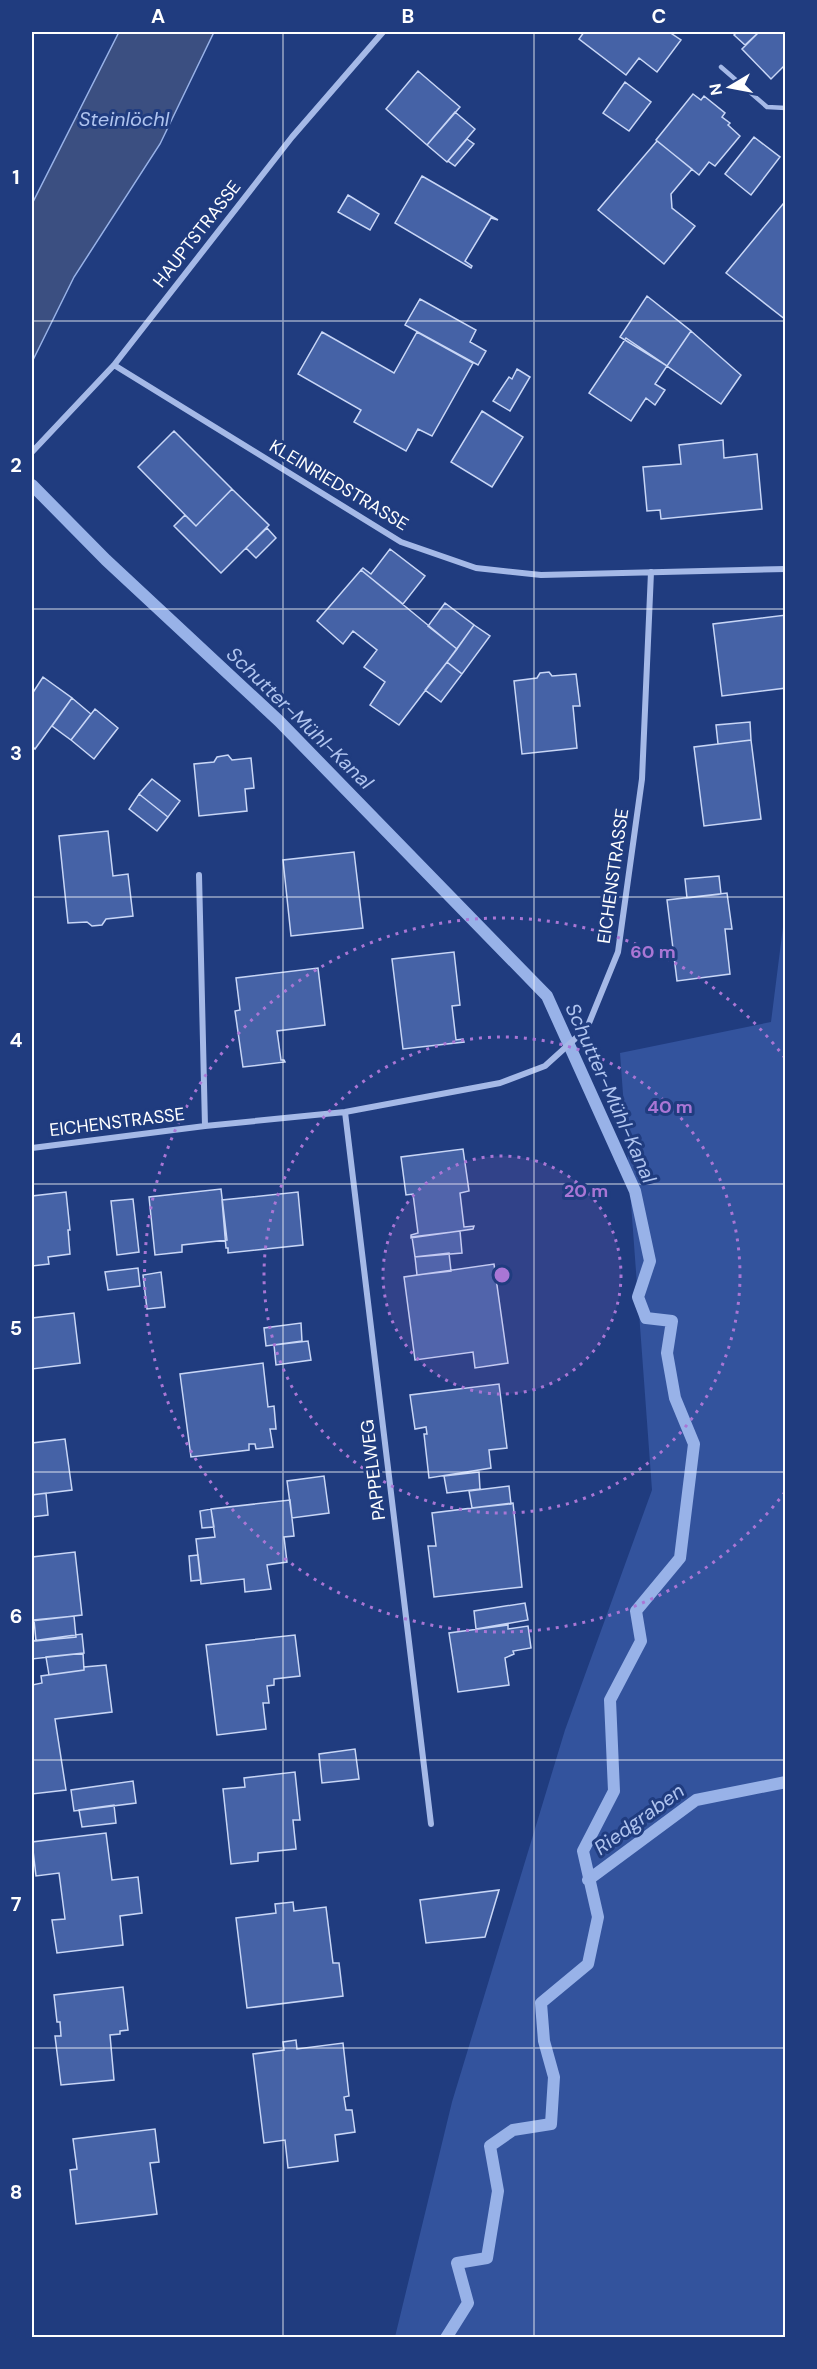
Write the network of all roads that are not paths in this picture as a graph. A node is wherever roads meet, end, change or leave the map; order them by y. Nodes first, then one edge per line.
1 (379, 33) edge
2 (721, 66) dead end
3 (786, 108) edge
4 (114, 365) junction
5 (32, 452) edge
6 (786, 569) edge
7 (651, 572) junction
8 (199, 874) dead end
9 (345, 1112) junction
10 (205, 1126) junction
11 (32, 1148) edge
12 (431, 1824) dead end

1 - 4 street, HAUPTSTRASSE
2 - 3 lane
4 - 5 street, HAUPTSTRASSE
4 - 7 street, KLEINRIEDSTRASSE
6 - 7 street, KLEINRIEDSTRASSE
7 - 9 street, EICHENSTRASSE
8 - 10 street, EICHENSTRASSE
9 - 10 street, EICHENSTRASSE
9 - 12 street, PAPPELWEG
10 - 11 street, EICHENSTRASSE

